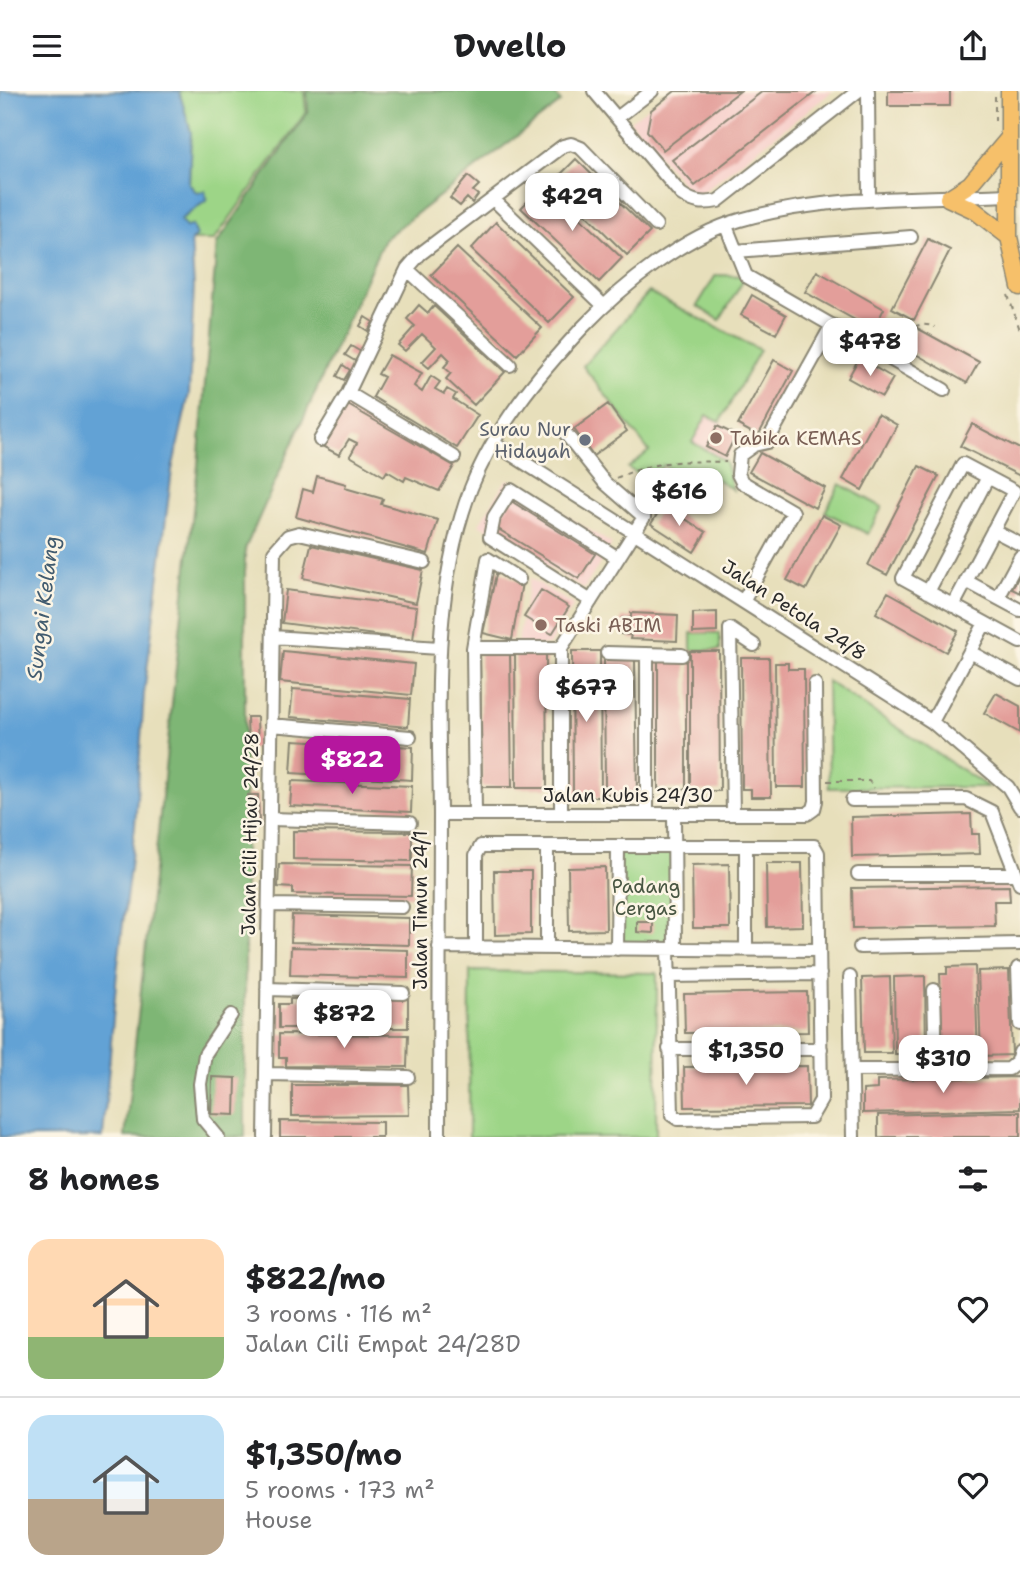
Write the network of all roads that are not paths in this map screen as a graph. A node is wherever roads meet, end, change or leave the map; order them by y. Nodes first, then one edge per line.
1 (594, 91) edge
2 (652, 91) edge
3 (858, 91) edge
4 (868, 91) edge
5 (1009, 91) edge
6 (617, 118) junction
7 (1008, 139) junction
8 (1020, 181) edge
9 (1008, 195) junction
10 (948, 198) junction
11 (493, 199) junction
12 (869, 199) junction
13 (656, 225) dead end
14 (726, 226) junction
15 (911, 237) dead end
16 (1009, 237) junction
17 (736, 251) junction
18 (407, 269) junction
19 (1020, 287) edge
20 (604, 306) junction
21 (832, 325) junction
22 (510, 365) dead end
23 (944, 390) dead end
24 (348, 393) junction
25 (566, 434) dead end
26 (320, 440) dead end
27 (495, 444) junction
28 (454, 457) dead end
29 (988, 477) junction
30 (993, 530) junction
31 (635, 531) junction
32 (1020, 544) edge
33 (1020, 557) edge
34 (618, 558) junction
35 (424, 562) dead end
36 (519, 579) dead end
37 (966, 581) junction
38 (928, 592) junction
39 (998, 598) junction
40 (744, 600) junction
41 (591, 601) junction
42 (953, 606) junction
43 (1020, 610) edge
44 (985, 623) junction
45 (273, 637) junction
46 (1019, 640) edge
47 (754, 645) dead end
48 (439, 648) junction
49 (473, 648) junction
50 (561, 648) junction
51 (970, 652) junction
52 (607, 653) dead end
53 (647, 654) junction
54 (682, 655) dead end
55 (1020, 680) edge
56 (815, 684) dead end
57 (932, 722) junction
58 (271, 725) junction
59 (410, 737) dead end
60 (852, 800) dead end
61 (1020, 807) edge
62 (440, 814) junction
63 (475, 814) junction
64 (561, 814) junction
65 (646, 814) junction
66 (674, 814) junction
67 (733, 814) junction
68 (270, 819) junction
69 (410, 823) dead end
70 (547, 846) junction
71 (618, 846) junction
72 (674, 846) junction
73 (746, 846) junction
74 (858, 874) dead end
75 (1018, 879) edge
76 (268, 905) junction
77 (402, 907) dead end
78 (1020, 944) edge
79 (439, 947) junction
80 (860, 947) dead end
81 (476, 948) junction
82 (547, 948) junction
83 (617, 949) junction
84 (672, 949) junction
85 (746, 950) junction
86 (819, 950) junction
87 (1018, 968) dead end
88 (820, 974) junction
89 (668, 976) junction
90 (850, 977) dead end
91 (267, 989) junction
92 (934, 990) dead end
93 (403, 993) dead end
94 (231, 1016) dead end
95 (1020, 1024) edge
96 (669, 1049) junction
97 (821, 1049) junction
98 (1018, 1058) edge
99 (852, 1070) junction
100 (936, 1070) junction
101 (268, 1075) junction
102 (408, 1077) dead end
103 (218, 1137) edge
104 (265, 1137) edge
105 (439, 1137) edge
106 (853, 1137) edge

1 - 6 street
2 - 6 street
3 - 6 street
4 - 12 street
5 - 7 main road
7 - 9 main road
7 - 10 main road
8 - 9 main road
9 - 10 street, Jalan Timun 24/1
9 - 16 main road
10 - 12 street, Jalan Timun 24/1
10 - 16 main road
11 - 13 street
11 - 18 street
11 - 20 street
12 - 14 street, Jalan Timun 24/1
14 - 17 street
14 - 20 street, Jalan Timun 24/1
15 - 17 street
16 - 19 main road
17 - 21 street
18 - 22 street
18 - 24 street
20 - 27 street, Jalan Timun 24/1
21 - 23 street
21 - 40 street
24 - 26 street
24 - 28 street
25 - 31 street
27 - 31 street, Jalan Petola 24/8
27 - 48 street, Jalan Timun 24/1
29 - 30 street
29 - 38 street
29 - 38 street
30 - 32 street
30 - 37 street
31 - 34 street
31 - 40 street, Jalan Petola 24/8
33 - 39 street
34 - 41 street
34 - 41 street
35 - 45 street, Jalan Cili Hijau 24/28
36 - 49 street
37 - 39 street
37 - 42 street
38 - 42 street
39 - 43 street
40 - 57 street, Jalan Petola 24/8
41 - 50 street
42 - 44 street
44 - 46 street
44 - 51 street
45 - 48 street
45 - 58 street, Jalan Cili Hijau 24/28
47 - 67 street
48 - 62 street, Jalan Timun 24/1
49 - 50 street
49 - 63 street
50 - 64 street
51 - 55 street
51 - 57 street
52 - 53 street
53 - 54 street
53 - 65 street
56 - 67 street, Jalan Kubis 24/30
57 - 61 street, Jalan Petola 24/8
58 - 59 street
58 - 68 street, Jalan Cili Hijau 24/28
60 - 75 street
62 - 63 street, Jalan Kubis 24/30
62 - 79 street, Jalan Timun 24/1
63 - 64 street, Jalan Kubis 24/30
64 - 65 street, Jalan Kubis 24/30
65 - 66 street, Jalan Kubis 24/30
66 - 67 street, Jalan Kubis 24/30
66 - 72 street
68 - 69 street
68 - 76 street, Jalan Cili Hijau 24/28
70 - 71 street
70 - 81 street
70 - 82 street
71 - 72 street
71 - 83 street
72 - 73 street
72 - 84 street
73 - 85 street
73 - 86 street
74 - 75 street
76 - 77 street
76 - 91 street, Jalan Cili Hijau 24/28
78 - 80 street
79 - 81 street
79 - 105 street, Jalan Timun 24/1
81 - 82 street
82 - 83 street
83 - 84 street
84 - 85 street
84 - 89 street
85 - 86 street
86 - 88 street
87 - 95 street
88 - 89 street
88 - 97 street
89 - 96 street
90 - 99 street
91 - 93 street
91 - 101 street, Jalan Cili Hijau 24/28
92 - 100 street
94 - 103 street
96 - 97 street
96 - 97 street
98 - 100 street
99 - 100 street
99 - 106 street
101 - 102 street
101 - 104 street, Jalan Cili Hijau 24/28

